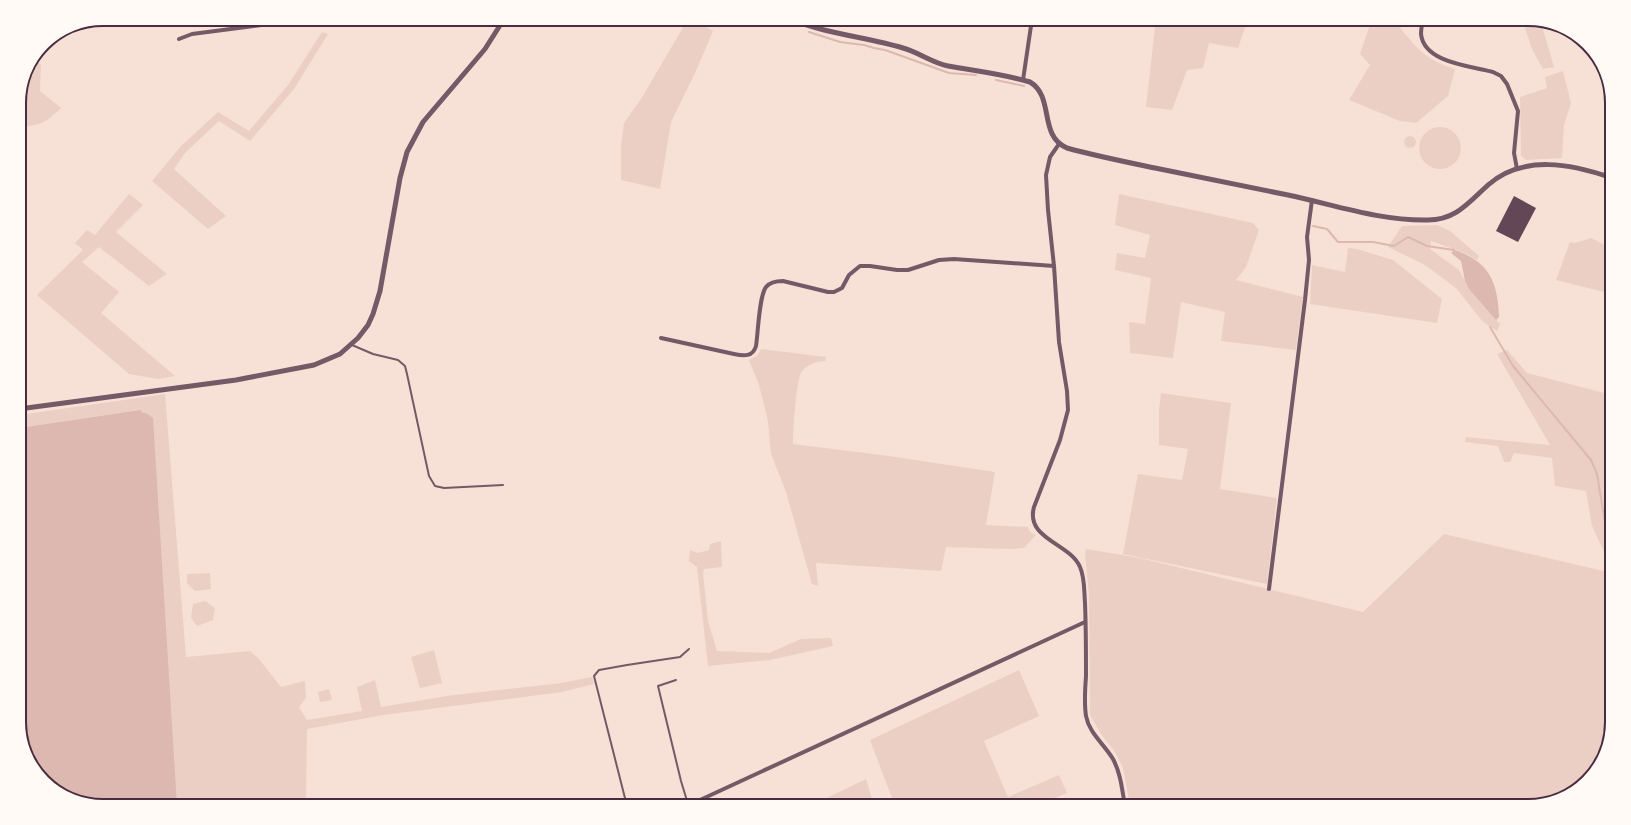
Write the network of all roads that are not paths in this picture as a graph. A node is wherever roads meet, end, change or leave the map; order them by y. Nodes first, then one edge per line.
1 (254, 26) edge
2 (500, 26) edge
3 (812, 26) edge
4 (1031, 26) edge
5 (1422, 26) edge
6 (179, 39) dead end
7 (1023, 80) junction
8 (1060, 144) junction
9 (1517, 169) junction
10 (1605, 176) edge
11 (1312, 200) junction
12 (1054, 266) junction
13 (661, 338) dead end
14 (352, 345) junction
15 (26, 408) edge
16 (502, 485) dead end
17 (1269, 589) dead end
18 (1085, 622) junction
19 (689, 649) dead end
20 (676, 680) dead end
21 (625, 799) edge
22 (686, 799) edge
23 (703, 799) edge
24 (1124, 799) edge

1 - 6 street
2 - 14 street
3 - 7 street
4 - 7 street
5 - 9 street
7 - 8 street
8 - 11 street
8 - 12 street
9 - 10 street
9 - 11 street
11 - 17 street
12 - 13 street
12 - 18 street
14 - 15 street
14 - 16 lane
18 - 23 street
18 - 24 street
19 - 21 lane
20 - 22 lane

